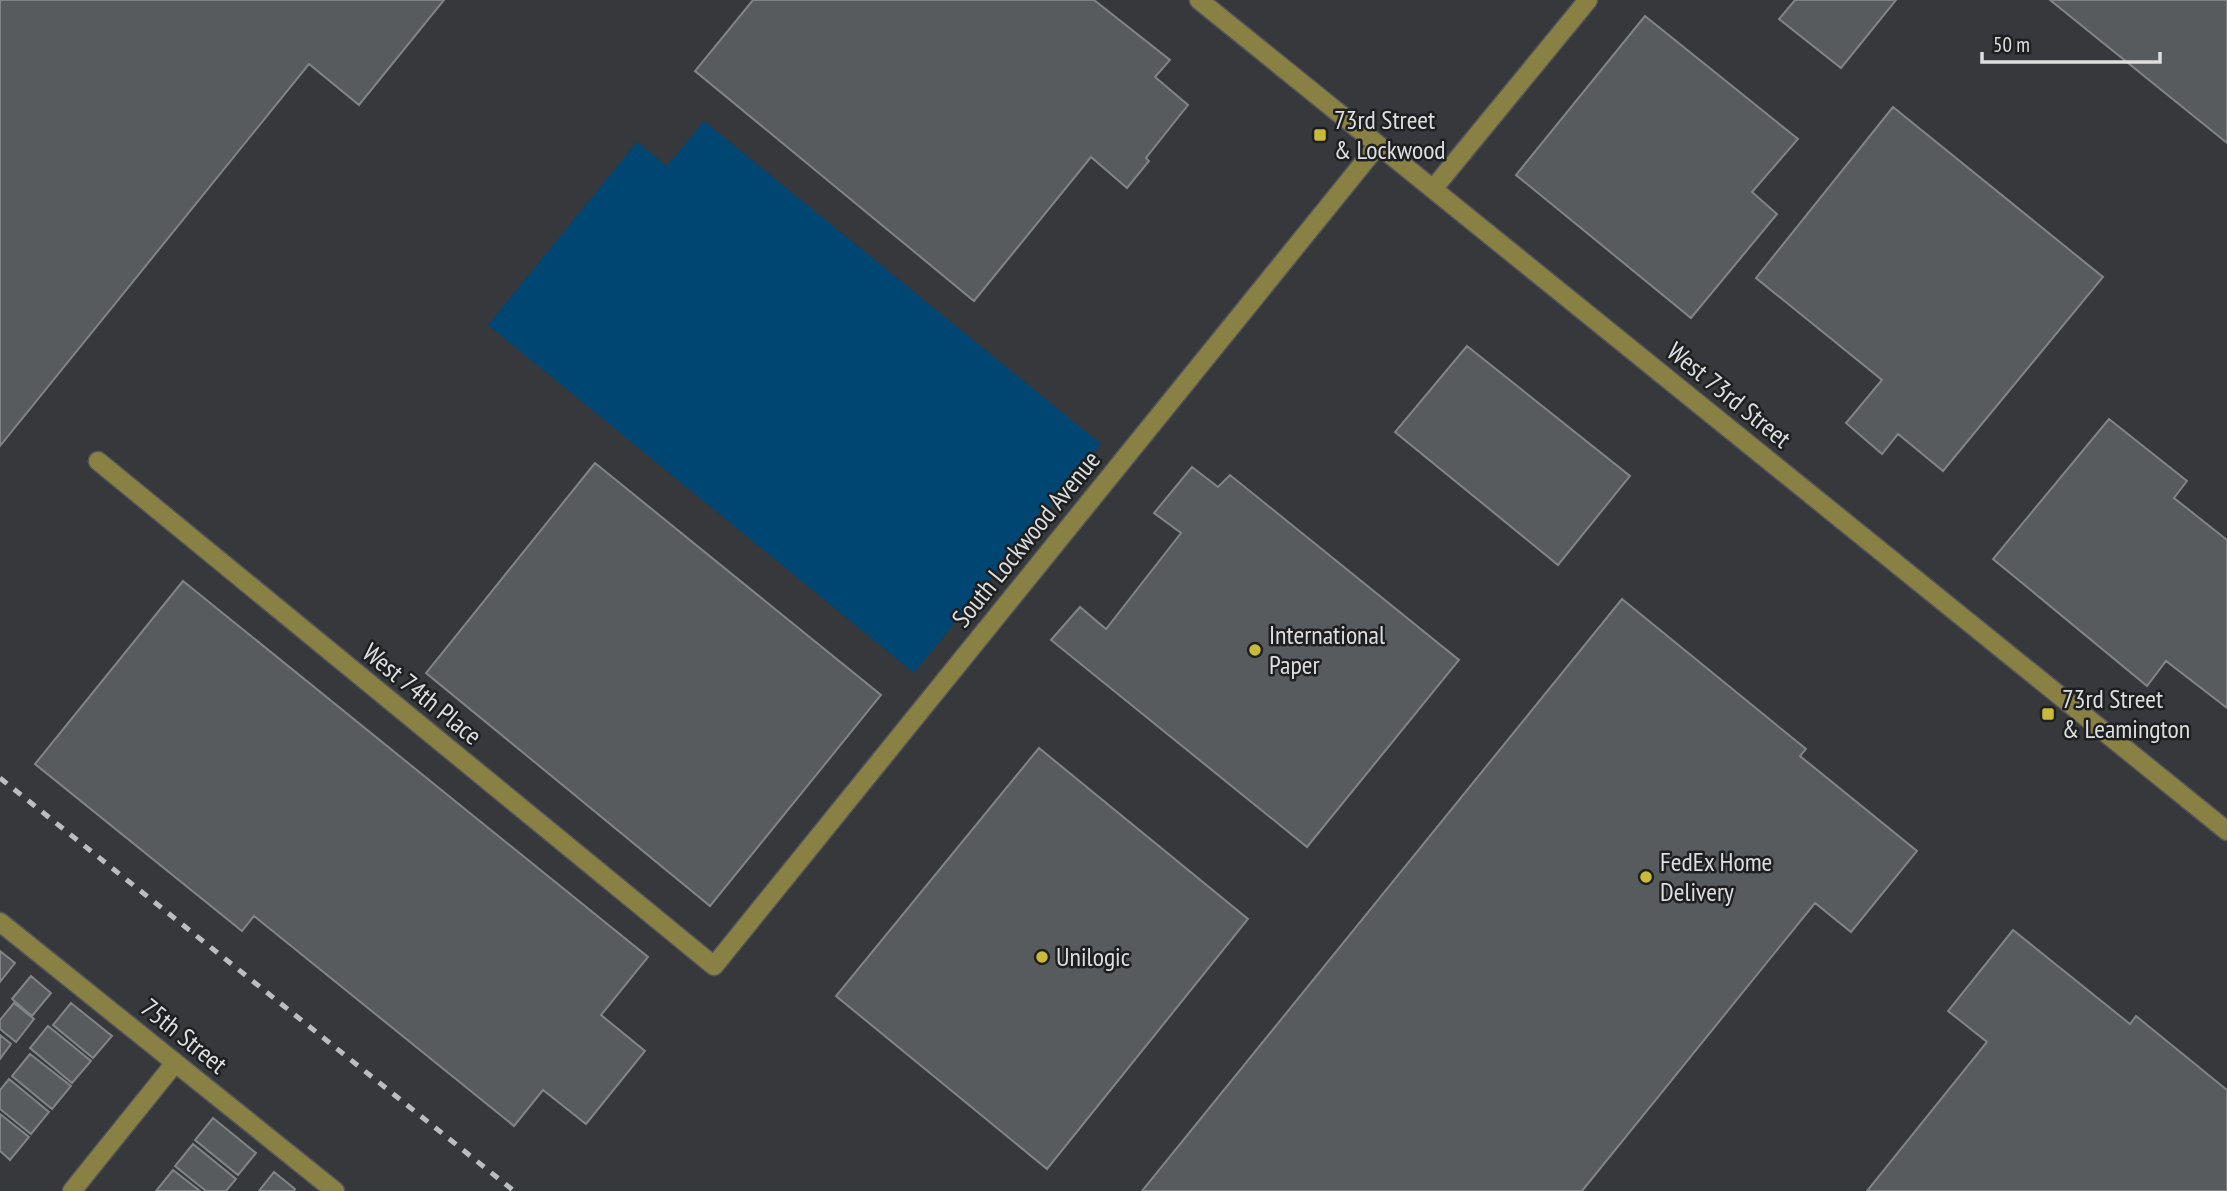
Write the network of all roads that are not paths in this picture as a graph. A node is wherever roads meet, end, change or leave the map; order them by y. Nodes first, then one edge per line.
1 (1199, 0) edge
2 (1588, 0) edge
3 (1378, 145) junction
4 (1433, 190) junction
5 (98, 461) dead end
6 (2227, 831) edge
7 (0, 922) edge
8 (714, 965) joint
9 (175, 1063) junction
10 (72, 1191) edge
11 (335, 1191) edge

1 - 3 street, West 73rd Street
2 - 4 street
3 - 4 street, West 73rd Street
3 - 8 street, South Lockwood Avenue
4 - 6 street, West 73rd Street
5 - 8 street, West 74th Place
7 - 9 street, 75th Street
9 - 10 street
9 - 11 street, 75th Street

